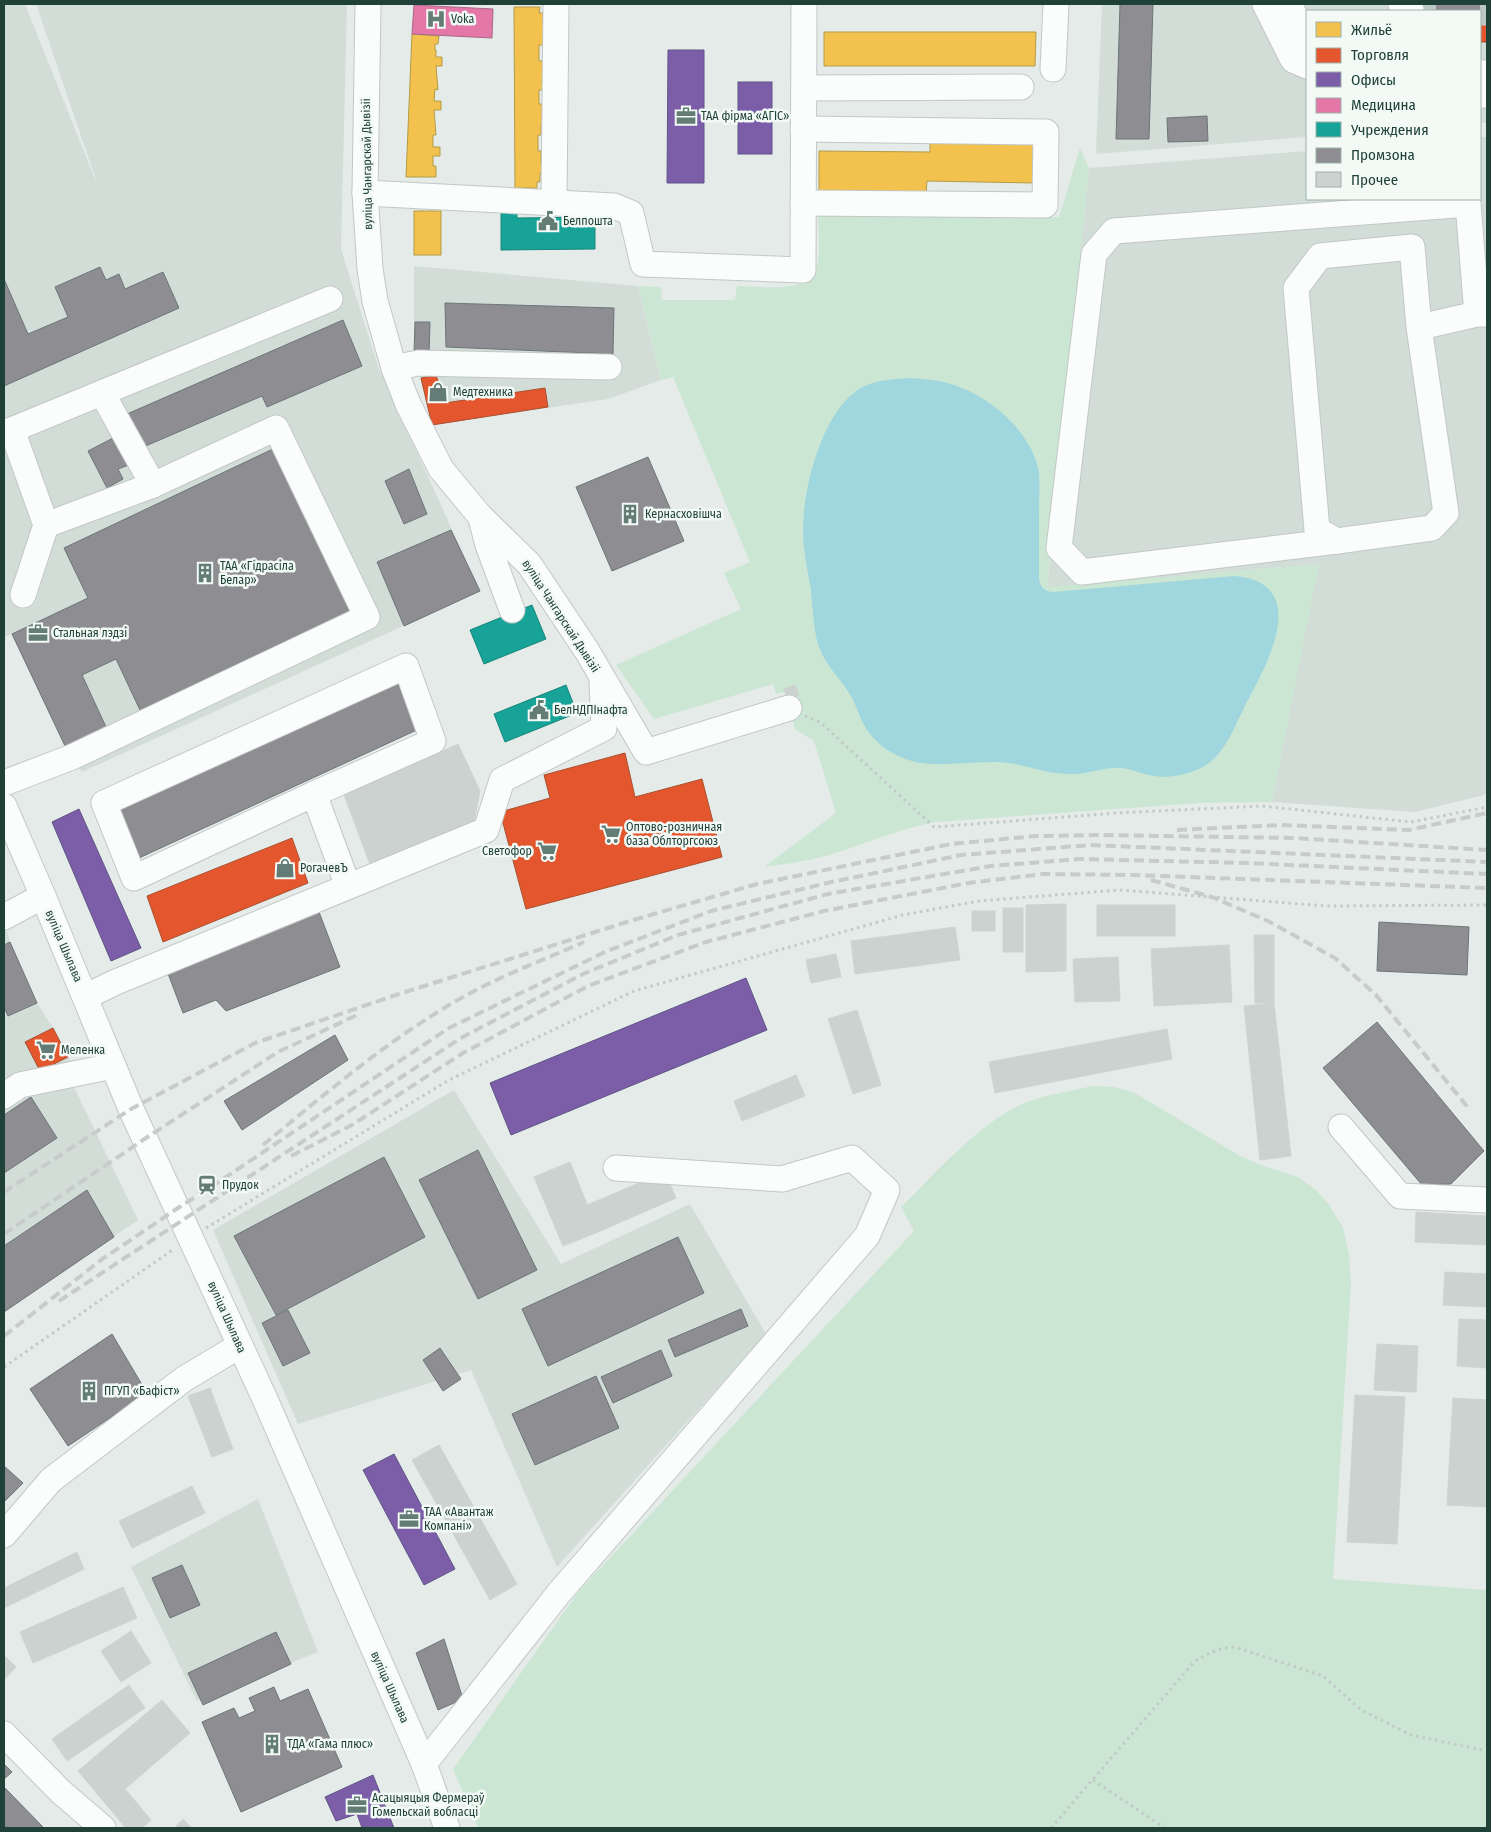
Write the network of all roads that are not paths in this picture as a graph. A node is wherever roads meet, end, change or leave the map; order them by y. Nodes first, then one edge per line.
1 (368, 4) edge
2 (556, 4) edge
3 (804, 4) edge
4 (1056, 4) edge
5 (1265, 4) edge
6 (1289, 4) edge
7 (1306, 38) edge
8 (1306, 66) edge
9 (1053, 69) dead end
10 (1022, 87) dead end
11 (804, 88) junction
12 (803, 129) junction
13 (365, 193) junction
14 (554, 202) junction
15 (803, 203) junction
16 (330, 299) dead end
17 (1482, 314) edge
18 (1420, 327) junction
19 (609, 367) dead end
20 (394, 368) junction
21 (102, 393) junction
22 (8, 432) edge
23 (154, 485) junction
24 (480, 516) junction
25 (46, 525) junction
26 (1337, 541) junction
27 (23, 595) dead end
28 (512, 610) dead end
29 (602, 679) junction
30 (789, 708) road end
31 (4, 783) edge
32 (314, 794) junction
33 (4, 806) edge
34 (348, 886) junction
35 (43, 896) junction
36 (4, 917) edge
37 (85, 997) junction
38 (113, 1066) junction
39 (4, 1096) edge
40 (1341, 1127) dead end
41 (616, 1168) dead end
42 (1487, 1200) edge
43 (239, 1346) junction
44 (4, 1535) edge
45 (4, 1734) edge
46 (424, 1764) junction
47 (103, 1828) edge
48 (447, 1828) edge

1 - 13 street, вуліца Чангарскай Дывізіі
2 - 14 street
3 - 11 street
4 - 9 street
5 - 8 street
6 - 7 street
10 - 11 street
11 - 12 street
12 - 15 street
12 - 15 street
13 - 14 street
13 - 20 street, вуліца Чангарскай Дывізіі
14 - 15 street
16 - 21 street
17 - 18 street
17 - 26 street
18 - 26 street
18 - 26 street
19 - 20 street
20 - 24 street, вуліца Чангарскай Дывізіі
21 - 22 street
21 - 23 street
22 - 25 street
23 - 25 street
23 - 31 street
24 - 28 street
24 - 29 street, вуліца Чангарскай Дывізіі
25 - 27 street
29 - 30 street, вуліца Чангарскай Дывізіі
29 - 34 street
32 - 32 street
32 - 34 street
33 - 35 street, вуліца Шылава
34 - 37 street
35 - 36 street
35 - 37 street, вуліца Шылава
37 - 38 street, вуліца Шылава
38 - 39 street
38 - 43 street, вуліца Шылава
40 - 42 street
41 - 46 street
43 - 44 street
43 - 46 street, вуліца Шылава
45 - 47 street
46 - 48 street, вуліца Шылава

